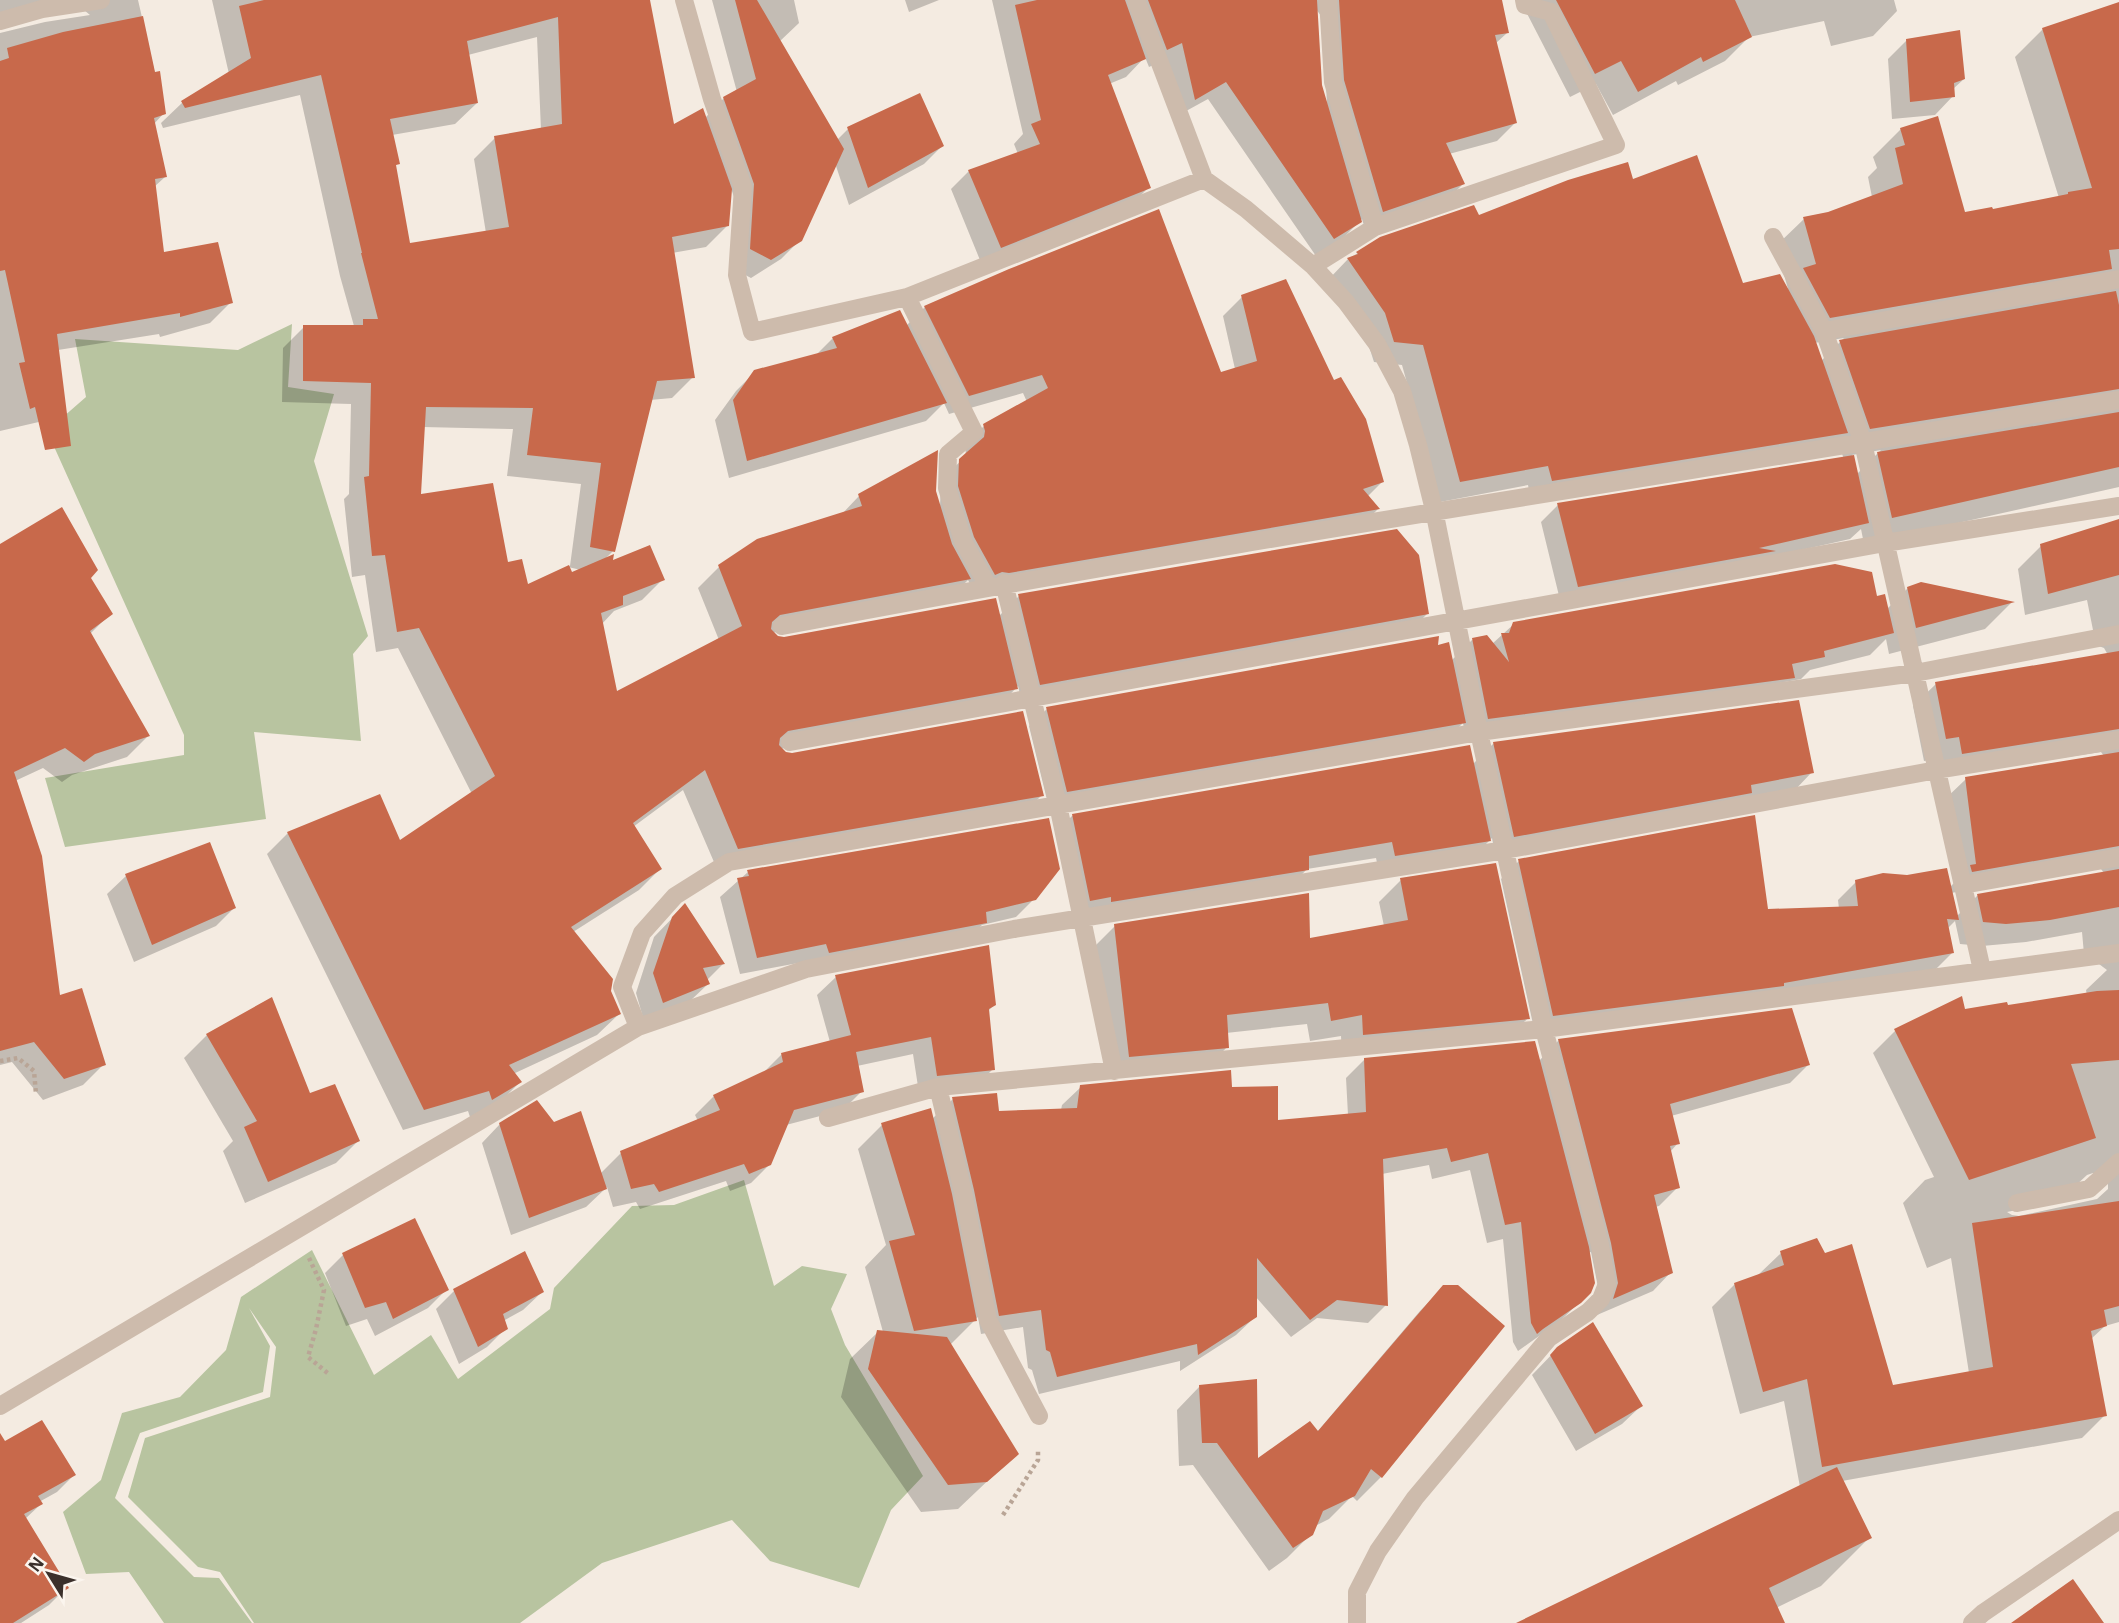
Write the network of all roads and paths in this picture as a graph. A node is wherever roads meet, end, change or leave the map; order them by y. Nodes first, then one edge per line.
1 (101, 0) edge
2 (684, 0) edge
3 (1136, 0) edge
4 (1328, 0) edge
5 (1524, 0) edge
6 (41, 4) edge
7 (0, 21) edge
8 (1204, 179) junction
9 (1375, 227) junction
10 (1773, 237) dead end
11 (1313, 266) junction
12 (2119, 279) edge
13 (907, 297) junction
14 (1824, 331) junction
15 (2119, 400) edge
16 (1863, 443) junction
17 (2119, 506) edge
18 (1434, 510) junction
19 (1885, 543) junction
20 (996, 585) junction
21 (1458, 621) junction
22 (782, 626) dead end
23 (2119, 634) edge
24 (1915, 673) junction
25 (1033, 698) junction
26 (1479, 732) junction
27 (2119, 740) edge
28 (790, 742) dead end
29 (1937, 771) junction
30 (1058, 805) junction
31 (1505, 850) junction
32 (2119, 857) edge
33 (1963, 885) junction
34 (1082, 919) junction
35 (2119, 953) edge
36 (1982, 970) junction
37 (638, 1027) junction
38 (1544, 1029) junction
39 (0, 1061) edge
40 (1114, 1071) junction
41 (938, 1087) junction
42 (36, 1094) dead end
43 (828, 1118) dead end
44 (2119, 1162) edge
45 (2017, 1203) dead end
46 (306, 1253) dead end
47 (330, 1375) dead end
48 (0, 1406) edge
49 (1039, 1416) joint
50 (1003, 1515) dead end
51 (2119, 1520) edge
52 (1357, 1623) edge
53 (1972, 1623) edge

1 - 6 street
2 - 13 street
3 - 8 street
4 - 9 street
5 - 9 street
6 - 7 street
8 - 11 street
8 - 13 street
9 - 11 street
10 - 14 street
11 - 18 street
12 - 14 street
13 - 20 street
14 - 16 street
15 - 16 street
16 - 18 street
16 - 19 street
17 - 19 street
18 - 20 street
18 - 21 street
19 - 21 street
19 - 24 street
20 - 22 street
20 - 25 street
21 - 25 street
21 - 26 street
23 - 24 street
24 - 26 street
24 - 29 street
25 - 28 street
25 - 30 street
26 - 30 street
26 - 31 street
27 - 29 street
29 - 31 street
29 - 33 street
30 - 34 street
30 - 37 street
31 - 34 street
31 - 38 street
32 - 33 street
33 - 36 street
34 - 37 street
34 - 40 street
35 - 36 street
36 - 38 street
37 - 48 street
38 - 40 street
38 - 52 street
39 - 42 path
40 - 41 street
41 - 43 street
41 - 49 street
44 - 45 street
46 - 47 path
49 - 50 path
51 - 53 street

